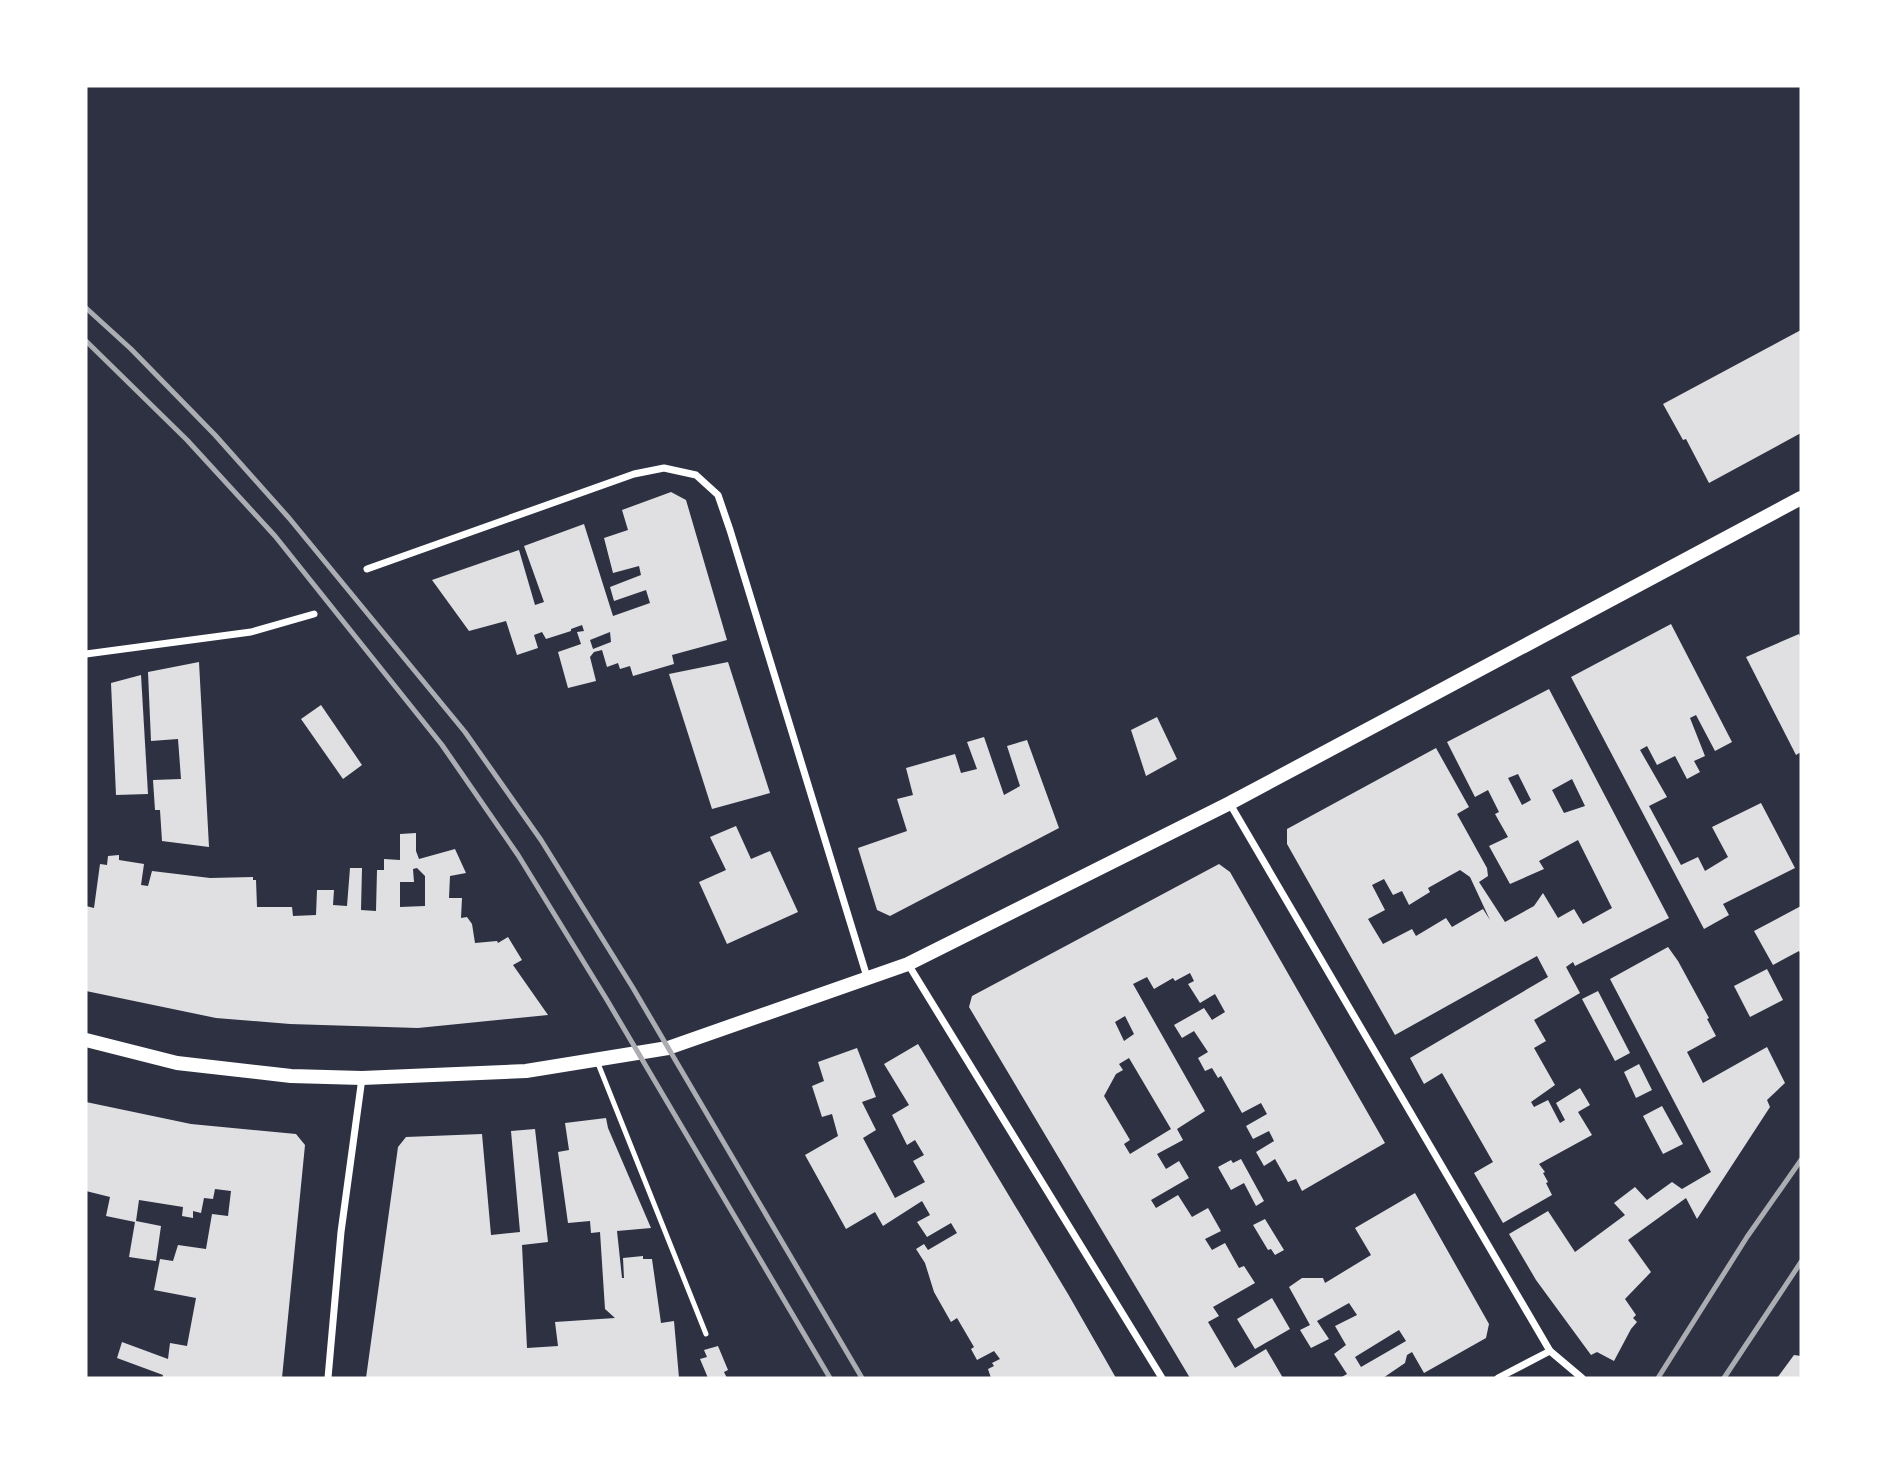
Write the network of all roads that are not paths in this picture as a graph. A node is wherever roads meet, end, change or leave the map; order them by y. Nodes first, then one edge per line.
1 (1801, 498) edge
2 (367, 569) dead end
3 (314, 614) dead end
4 (86, 654) edge
5 (1230, 803) junction
6 (908, 964) junction
7 (867, 977) junction
8 (86, 1040) edge
9 (597, 1060) junction
10 (362, 1078) junction
11 (706, 1334) dead end
12 (1550, 1351) junction
13 (328, 1378) edge
14 (1162, 1378) edge
15 (1498, 1378) edge
16 (1583, 1378) edge

1 - 5 main road
2 - 7 street
3 - 4 street
5 - 6 main road
5 - 12 street
6 - 7 main road
6 - 14 street
7 - 9 main road
8 - 10 main road
9 - 10 main road
9 - 11 lane
10 - 13 street
12 - 15 street
12 - 16 street

